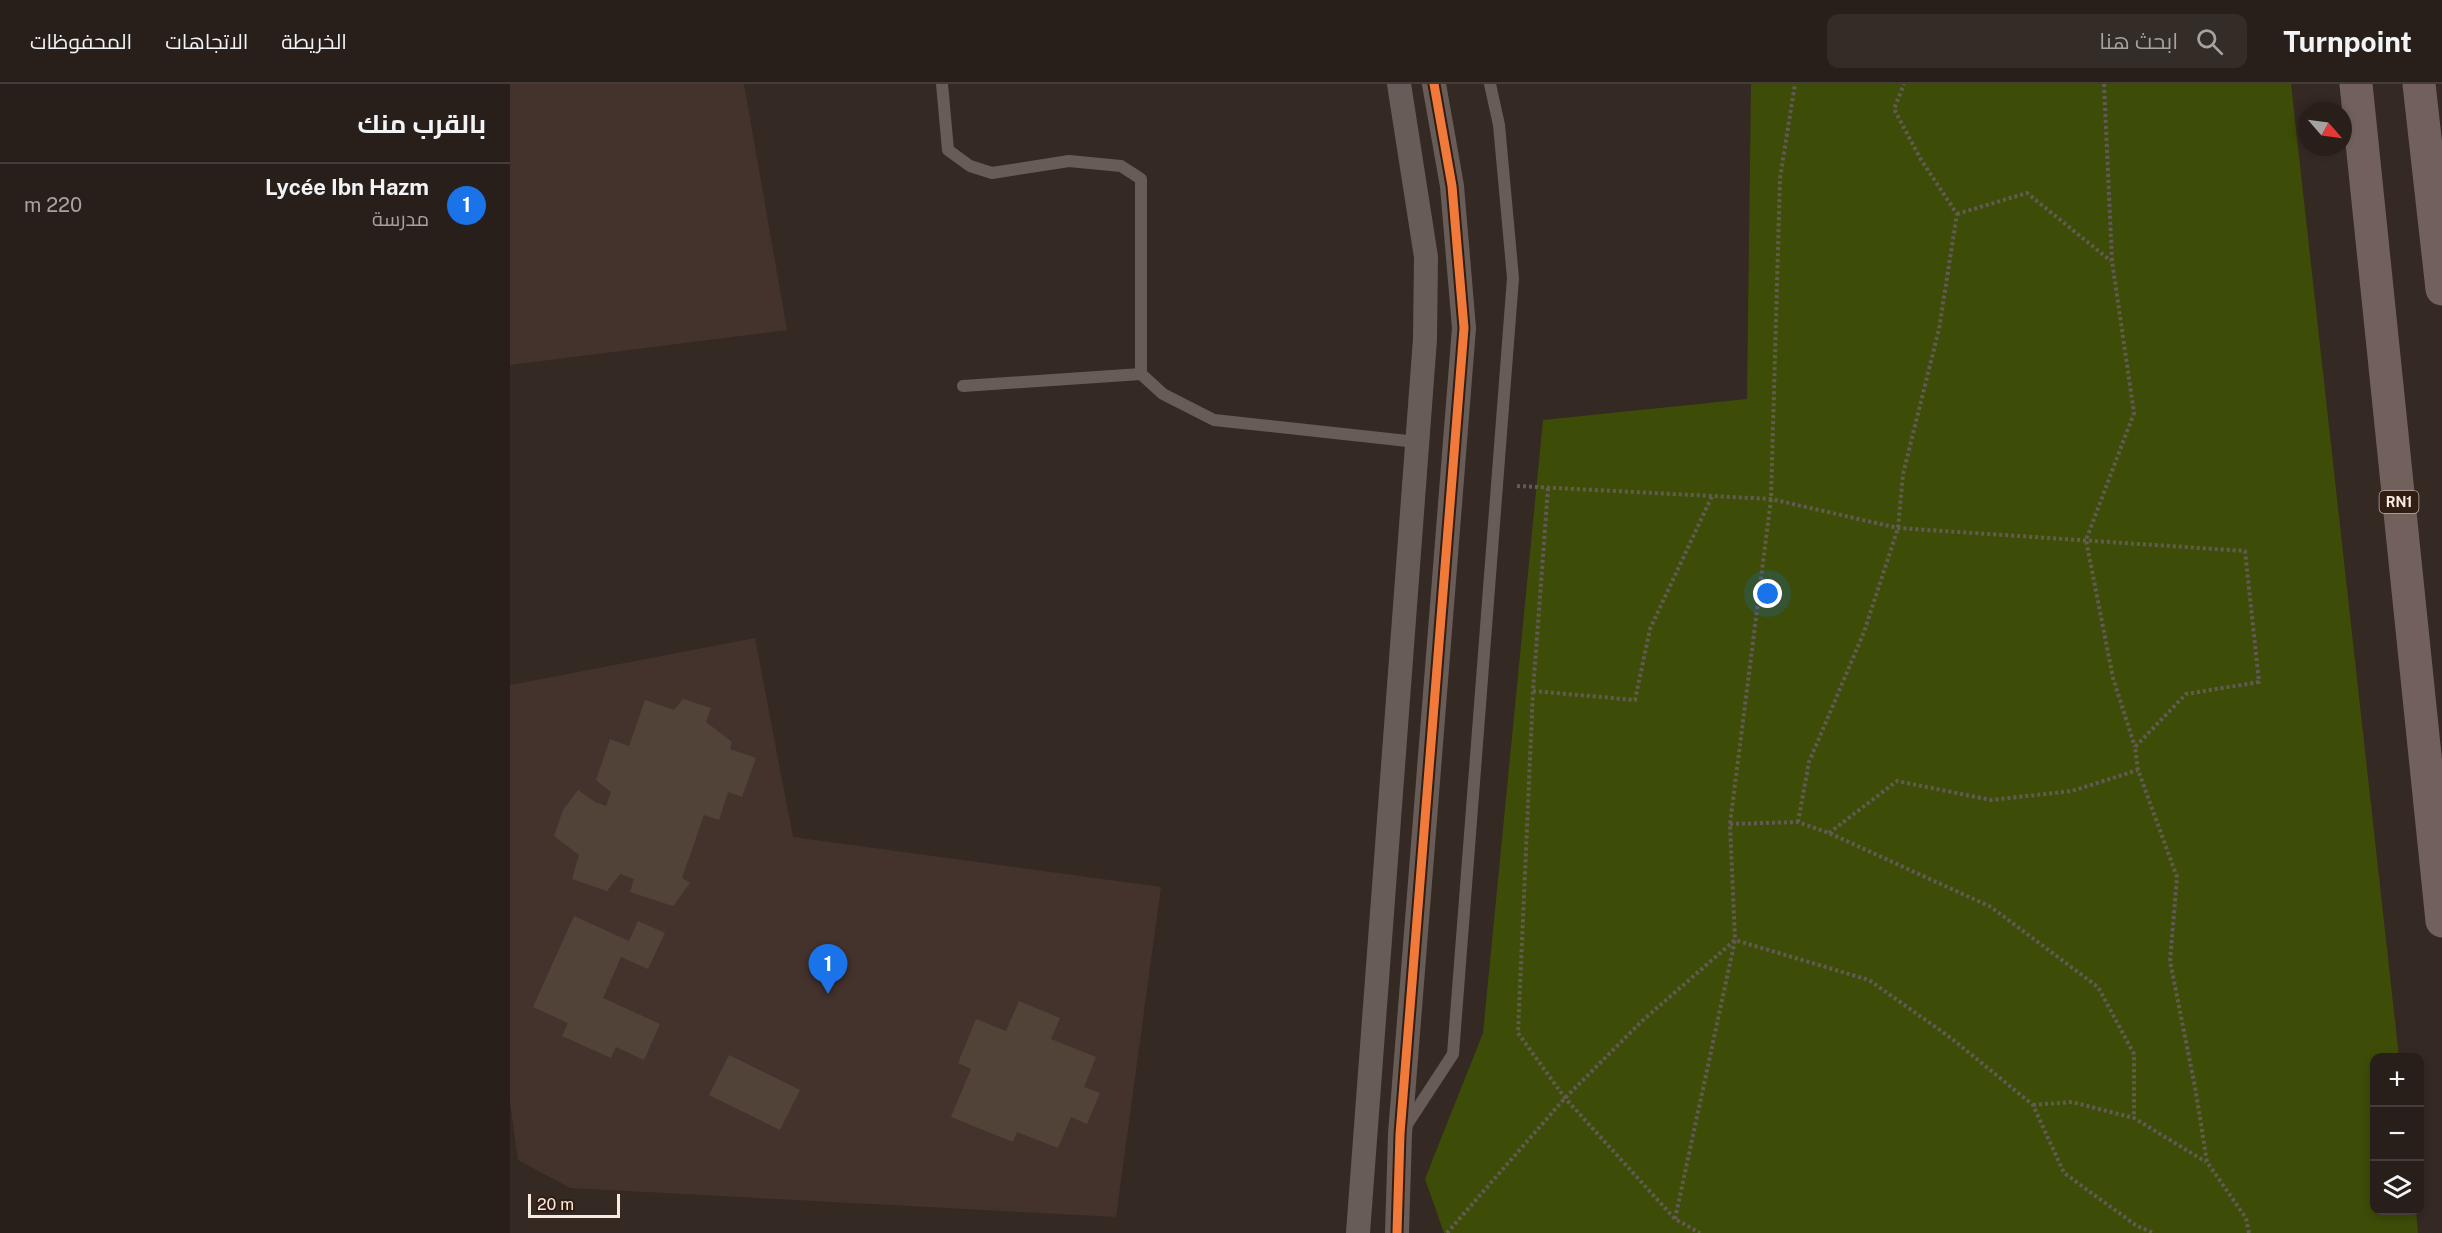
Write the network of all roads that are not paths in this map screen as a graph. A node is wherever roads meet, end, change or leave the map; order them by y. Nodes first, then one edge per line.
1 (942, 84) edge
2 (1399, 84) edge
3 (1434, 84) edge
4 (1490, 84) edge
5 (2356, 84) edge
6 (2419, 84) edge
7 (2442, 289) edge
8 (1142, 374) junction
9 (963, 386) dead end
10 (1420, 412) junction
11 (1456, 423) junction
12 (1417, 442) junction
13 (2442, 921) edge
14 (1400, 1134) junction
15 (1358, 1233) edge
16 (1397, 1233) edge

1 - 8 lane
2 - 10 street
3 - 11 street
4 - 14 lane
5 - 13 highway, RN1
6 - 7 highway
8 - 9 lane
8 - 12 lane
10 - 11 street
10 - 12 street
11 - 14 street
12 - 15 street
14 - 16 street

